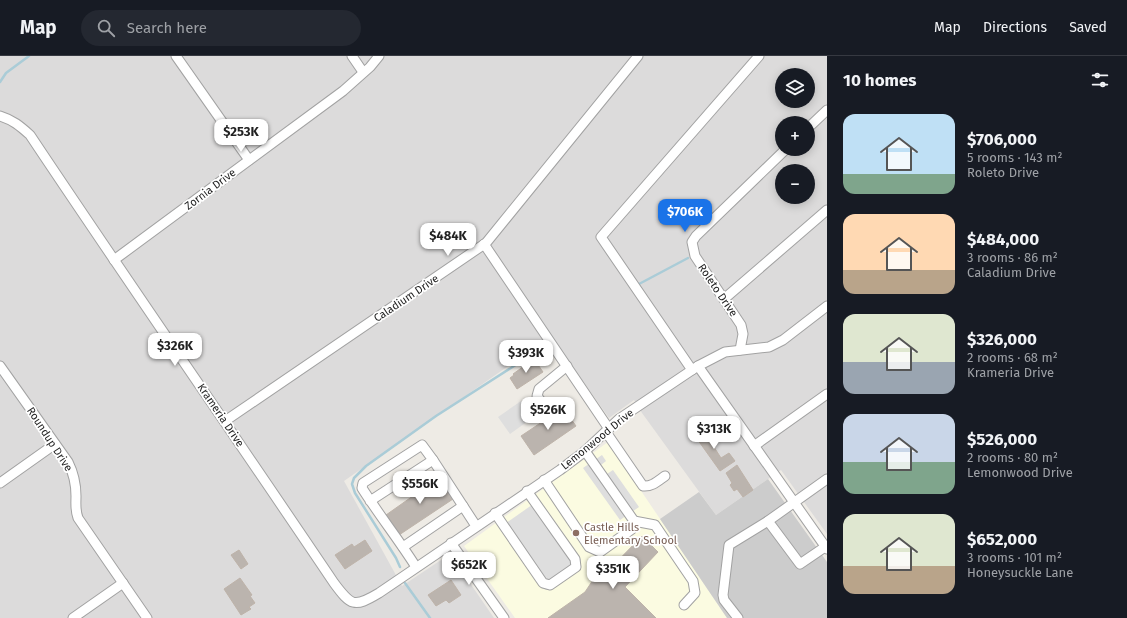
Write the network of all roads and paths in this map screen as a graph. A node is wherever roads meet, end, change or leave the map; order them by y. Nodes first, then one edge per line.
1 (176, 56) edge
2 (352, 56) edge
3 (379, 56) edge
4 (638, 56) edge
5 (759, 56) edge
6 (363, 72) junction
7 (827, 110) edge
8 (0, 116) edge
9 (815, 121) edge
10 (779, 156) edge
11 (249, 160) junction
12 (827, 210) edge
13 (484, 244) junction
14 (114, 260) junction
15 (724, 299) junction
16 (827, 306) edge
17 (740, 350) junction
18 (0, 366) edge
19 (567, 366) junction
20 (695, 368) junction
21 (827, 394) edge
22 (547, 409) dead end
23 (225, 421) junction
24 (607, 430) junction
25 (55, 444) junction
26 (754, 446) junction
27 (585, 451) junction
28 (433, 460) junction
29 (664, 476) dead end
30 (827, 478) edge
31 (544, 480) junction
32 (0, 483) edge
33 (527, 491) junction
34 (370, 501) junction
35 (794, 502) junction
36 (463, 506) junction
37 (495, 513) junction
38 (634, 521) junction
39 (768, 521) junction
40 (476, 526) junction
41 (451, 543) junction
42 (403, 547) junction
43 (826, 548) edge
44 (416, 567) junction
45 (123, 584) junction
46 (353, 603) joint
47 (684, 605) dead end
48 (73, 618) edge
49 (147, 618) edge
50 (504, 618) edge
51 (738, 618) edge

1 - 11 street
2 - 6 street
3 - 6 street, Zornia Drive
4 - 13 street, Caladium Drive
5 - 20 street
6 - 11 street, Zornia Drive
7 - 9 street
8 - 14 street, Krameria Drive
10 - 15 street, Roleto Drive
11 - 14 street, Zornia Drive
12 - 15 street
13 - 19 street
13 - 23 street, Caladium Drive
14 - 23 street, Krameria Drive
15 - 17 street, Roleto Drive
16 - 17 street, Lemonwood Drive
17 - 20 street, Lemonwood Drive
18 - 25 street, Roundup Drive
19 - 22 street
19 - 24 street
20 - 24 street, Lemonwood Drive
20 - 26 street
21 - 26 street
23 - 46 street, Krameria Drive
24 - 27 street, Lemonwood Drive
24 - 29 street
25 - 32 street
25 - 45 street, Roundup Drive
26 - 35 street
27 - 31 street, Lemonwood Drive
27 - 38 street
28 - 34 street
28 - 34 street
28 - 36 street
30 - 35 street
31 - 33 street, Lemonwood Drive
31 - 38 street
33 - 37 street, Lemonwood Drive
33 - 37 street
34 - 42 street
35 - 39 street
35 - 43 street
36 - 40 street
36 - 42 street
37 - 40 street, Lemonwood Drive
38 - 47 street
39 - 43 street
39 - 51 street
40 - 41 street, Lemonwood Drive
41 - 44 street, Lemonwood Drive
41 - 50 street
42 - 44 street
44 - 46 street, Lemonwood Drive
45 - 48 street
45 - 49 street, Roundup Drive

